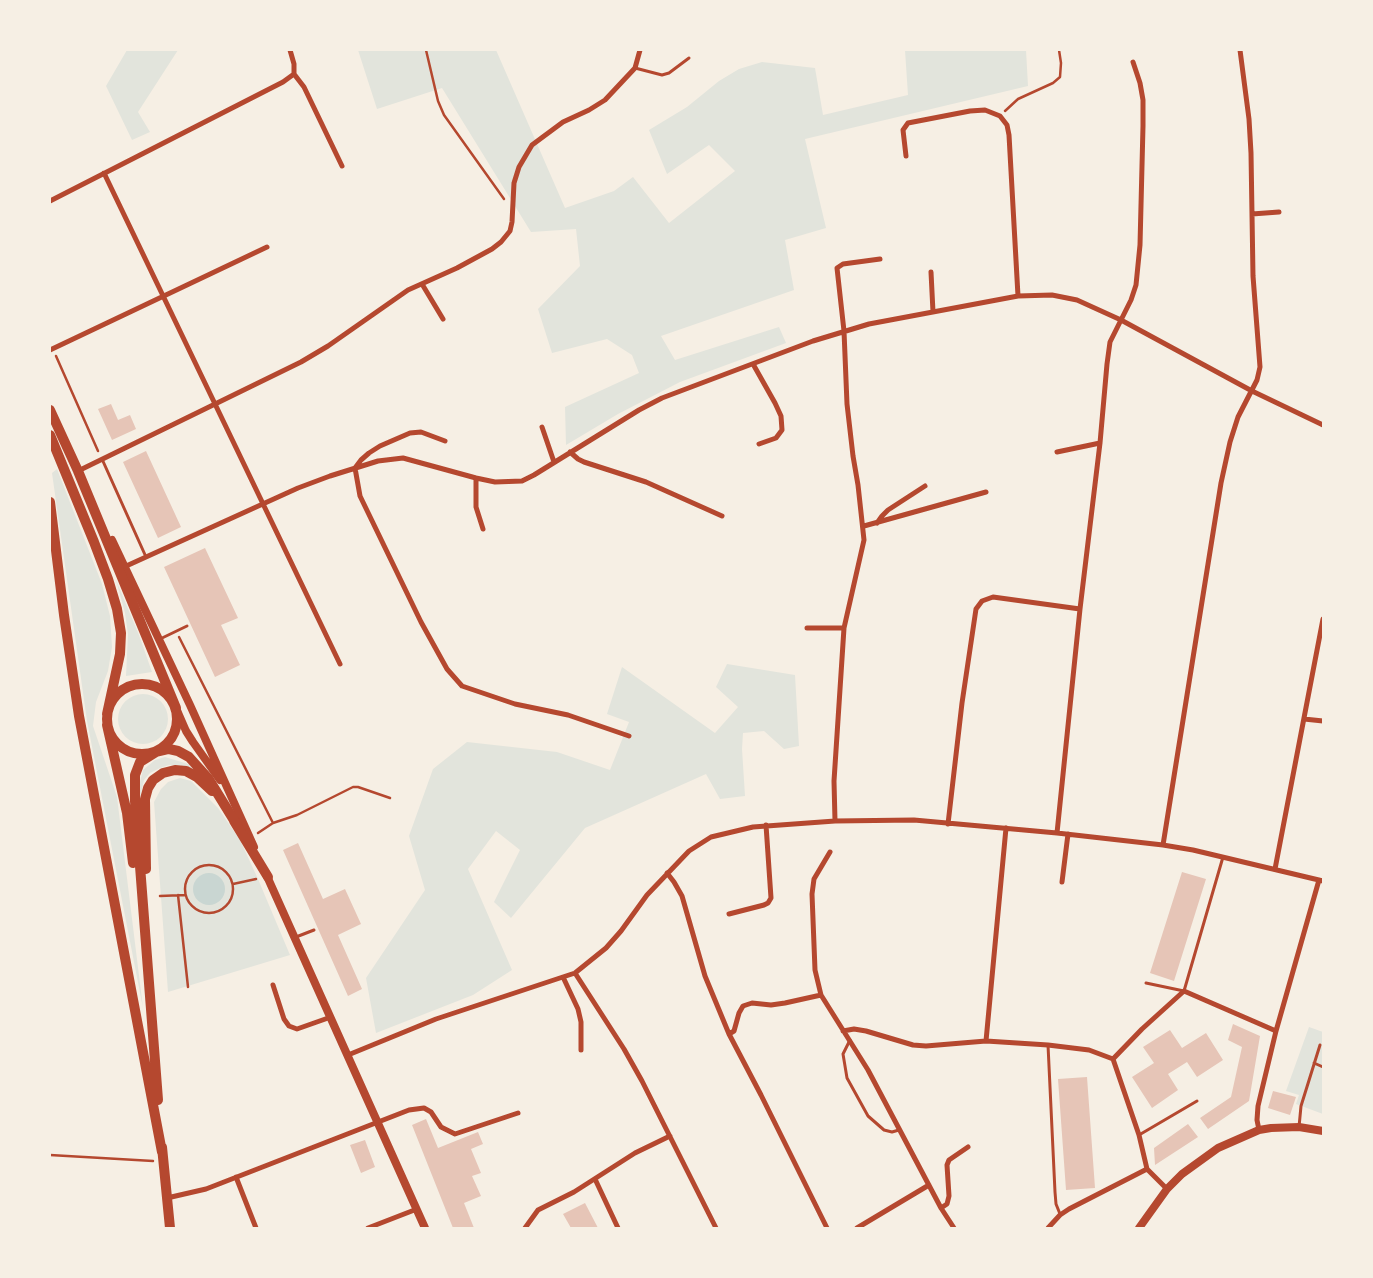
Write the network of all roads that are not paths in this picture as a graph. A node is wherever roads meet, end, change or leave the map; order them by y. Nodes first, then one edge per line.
1 (290, 50) edge
2 (640, 50) edge
3 (1240, 50) edge
4 (689, 58) dead end
5 (1132, 62) dead end
6 (635, 68) junction
7 (294, 74) junction
8 (906, 156) dead end
9 (342, 166) dead end
10 (104, 173) junction
11 (50, 200) edge
12 (1280, 212) dead end
13 (1252, 214) junction
14 (267, 246) dead end
15 (880, 258) dead end
16 (931, 272) dead end
17 (422, 284) junction
18 (164, 296) junction
19 (1018, 296) junction
20 (933, 312) junction
21 (443, 319) dead end
22 (1121, 320) junction
23 (844, 331) junction
24 (51, 349) edge
25 (753, 364) junction
26 (1252, 390) junction
27 (216, 404) junction
28 (50, 410) edge
29 (1323, 426) edge
30 (542, 427) dead end
31 (50, 435) edge
32 (446, 441) dead end
33 (1100, 443) junction
34 (759, 444) dead end
35 (570, 452) junction
36 (1057, 452) dead end
37 (102, 459) junction
38 (554, 462) junction
39 (355, 468) junction
40 (78, 471) junction
41 (476, 478) junction
42 (924, 486) dead end
43 (986, 492) dead end
44 (50, 502) edge
45 (262, 503) junction
46 (722, 516) dead end
47 (876, 523) junction
48 (864, 526) junction
49 (484, 529) dead end
50 (147, 557) junction
51 (124, 567) junction
52 (1080, 609) junction
53 (1323, 619) edge
54 (187, 626) dead end
55 (807, 628) dead end
56 (844, 628) junction
57 (159, 640) junction
58 (340, 664) dead end
59 (176, 708) junction
60 (107, 719) junction
61 (1304, 719) junction
62 (1323, 722) edge
63 (629, 736) dead end
64 (156, 752) junction
65 (236, 805) junction
66 (835, 821) junction
67 (948, 824) junction
68 (237, 825) junction
69 (766, 825) junction
70 (1006, 828) junction
71 (1057, 833) junction
72 (1068, 834) junction
73 (1163, 845) junction
74 (830, 852) dead end
75 (1223, 856) junction
76 (1275, 870) junction
77 (666, 873) junction
78 (268, 877) junction
79 (1321, 880) edge
80 (1062, 882) dead end
81 (729, 914) dead end
82 (314, 930) dead end
83 (295, 938) junction
84 (575, 972) junction
85 (563, 977) junction
86 (1146, 983) dead end
87 (273, 985) dead end
88 (1184, 990) junction
89 (821, 995) junction
90 (331, 1017) junction
91 (152, 1018) junction
92 (843, 1031) junction
93 (1276, 1031) junction
94 (729, 1034) junction
95 (850, 1040) junction
96 (986, 1041) junction
97 (1048, 1045) junction
98 (1320, 1045) dead end
99 (581, 1050) dead end
100 (348, 1055) junction
101 (1113, 1059) junction
102 (1314, 1063) junction
103 (1323, 1067) edge
104 (1197, 1101) dead end
105 (518, 1113) dead end
106 (377, 1121) junction
107 (1299, 1128) junction
108 (900, 1130) junction
109 (1259, 1130) junction
110 (1323, 1131) edge
111 (1139, 1135) junction
112 (670, 1136) junction
113 (968, 1147) dead end
114 (163, 1157) junction
115 (1147, 1169) junction
116 (236, 1177) junction
117 (595, 1179) junction
118 (929, 1185) junction
119 (1167, 1189) junction
120 (167, 1198) junction
121 (942, 1208) junction
122 (417, 1209) junction
123 (1060, 1215) junction
124 (170, 1228) edge
125 (256, 1228) edge
126 (368, 1228) edge
127 (425, 1228) edge
128 (525, 1228) edge
129 (618, 1228) edge
130 (716, 1228) edge
131 (827, 1228) edge
132 (857, 1228) edge
133 (954, 1228) edge
134 (1048, 1228) edge
135 (1139, 1228) edge

1 - 7 street
2 - 6 street
3 - 13 street
4 - 6 lane
5 - 22 street
6 - 17 street
7 - 9 street
7 - 10 street
8 - 19 street
10 - 11 street
10 - 18 street
12 - 13 street
13 - 26 street
14 - 18 street
15 - 23 street
16 - 20 street
17 - 21 street
17 - 27 street
18 - 24 street
18 - 27 street
19 - 20 street
19 - 22 street
20 - 23 street
22 - 26 street
22 - 33 street
23 - 25 street
23 - 48 street
25 - 34 street
25 - 35 street
26 - 29 street
26 - 73 street
27 - 37 street
27 - 45 street
28 - 40 highway
30 - 38 street
31 - 60 highway
32 - 39 street
33 - 36 street
33 - 52 street
35 - 38 street
35 - 46 street
37 - 40 street
37 - 50 lane
38 - 41 street
39 - 41 street
39 - 45 street
39 - 63 street
40 - 51 main road
40 - 59 highway
41 - 49 street
42 - 47 street
43 - 47 street
44 - 114 highway
45 - 50 street
45 - 58 street
47 - 48 street
48 - 56 street
50 - 51 street
51 - 57 main road
52 - 67 street
52 - 71 street
53 - 61 street
54 - 57 lane
55 - 56 street
56 - 66 street
57 - 65 main road
59 - 60 highway
59 - 64 highway
59 - 65 main road
60 - 64 highway
60 - 91 highway
61 - 62 street
61 - 76 street
64 - 68 highway
64 - 91 highway
65 - 78 main road
66 - 67 street
66 - 69 street
67 - 70 street
68 - 78 highway
68 - 91 highway
69 - 77 street
69 - 81 street
70 - 71 street
70 - 96 street
71 - 72 street
72 - 73 street
72 - 80 street
73 - 75 street
74 - 89 street
75 - 76 street
75 - 88 lane
76 - 79 street
77 - 84 street
77 - 94 street
78 - 83 main road
79 - 93 street
82 - 83 lane
83 - 90 main road
84 - 85 street
84 - 112 street
85 - 99 street
85 - 100 street
86 - 88 lane
87 - 90 street
88 - 93 street
88 - 101 street
89 - 92 street
89 - 94 street
90 - 100 main road
91 - 114 highway
92 - 95 street
92 - 96 street
93 - 109 street
94 - 131 street
95 - 108 street
95 - 108 lane
96 - 97 street
97 - 101 street
97 - 123 lane
98 - 102 lane
100 - 106 main road
101 - 111 street
102 - 103 lane
102 - 107 lane
104 - 111 lane
105 - 106 street
106 - 116 street
106 - 122 main road
107 - 109 main road
107 - 110 main road
108 - 118 street
109 - 119 main road
111 - 115 street
112 - 117 street
112 - 130 street
113 - 121 street
114 - 120 highway
115 - 119 street
115 - 123 street
116 - 120 street
116 - 125 street
117 - 128 street
117 - 129 street
118 - 121 street
118 - 132 street
119 - 135 main road
120 - 124 highway
121 - 133 street
122 - 126 street
122 - 127 main road
123 - 134 street

